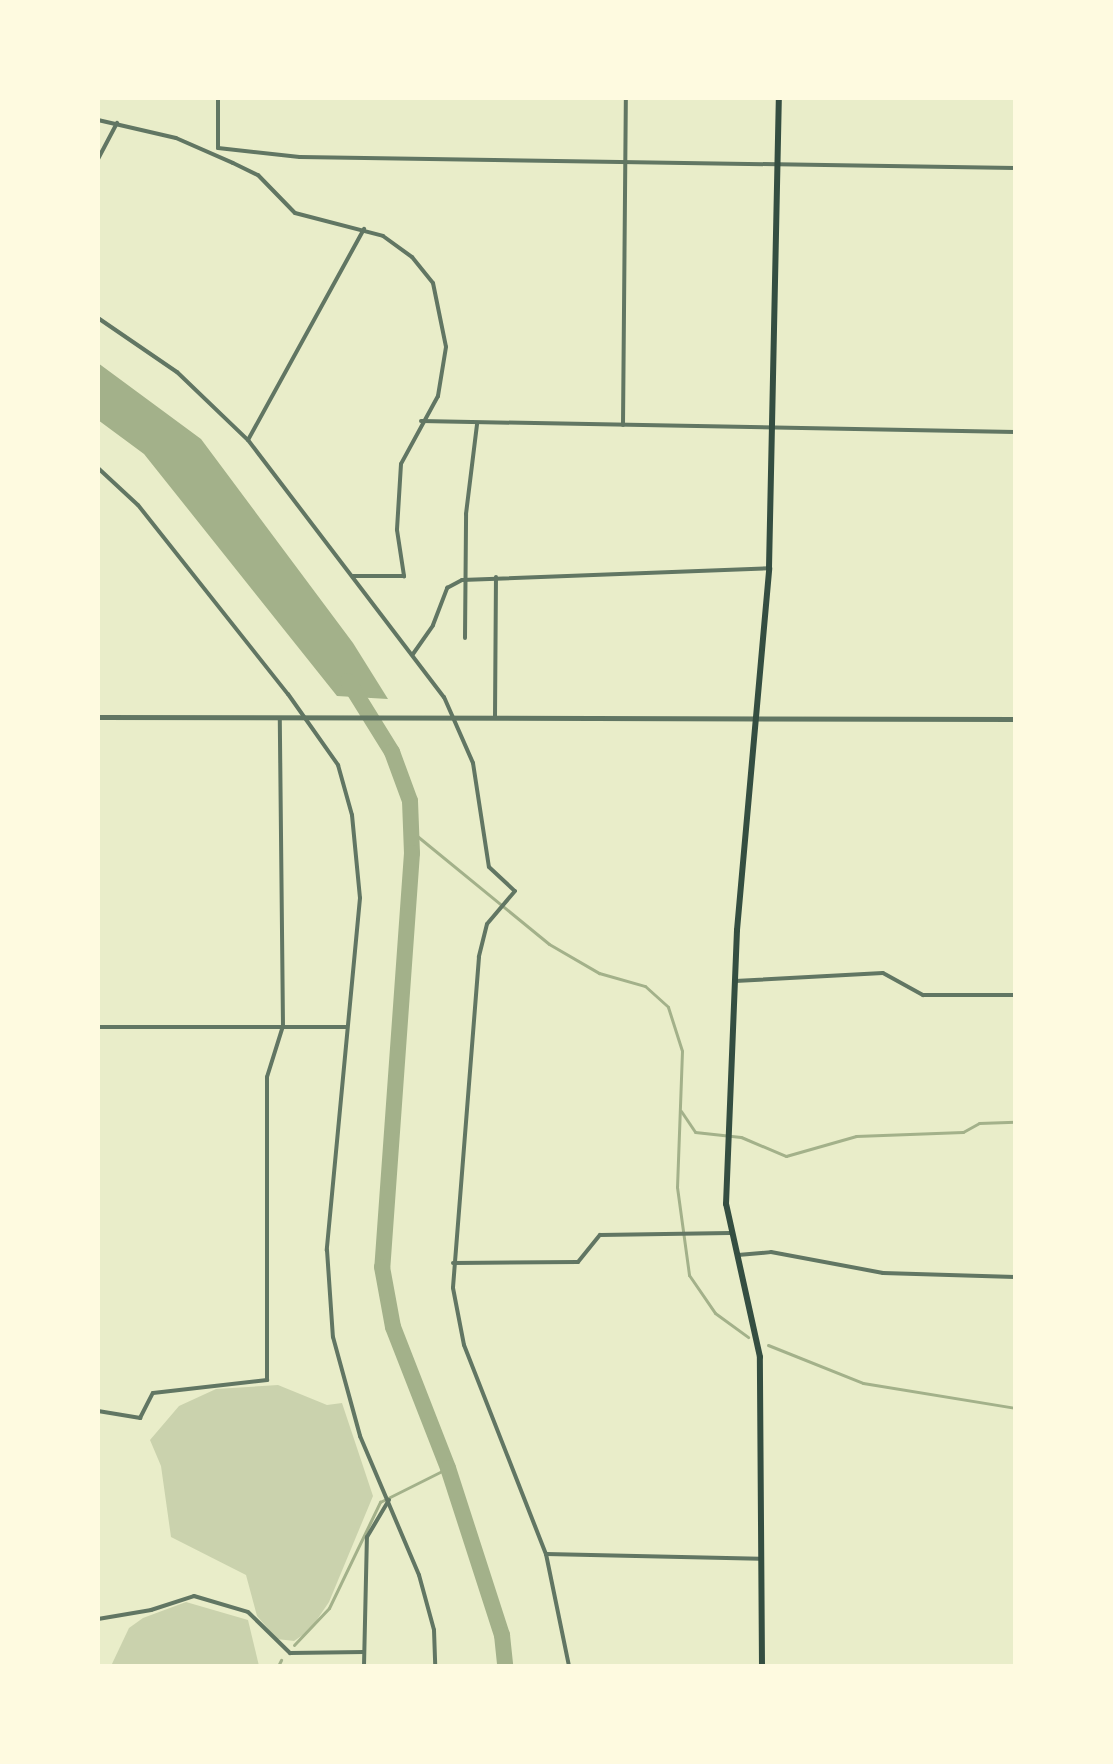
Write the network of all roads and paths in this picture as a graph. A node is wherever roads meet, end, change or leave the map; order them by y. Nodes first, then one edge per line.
1 (218, 98) edge
2 (626, 98) edge
3 (779, 98) edge
4 (98, 120) edge
5 (117, 123) junction
6 (218, 148) junction
7 (214, 154) junction
8 (98, 159) edge
9 (626, 162) junction
10 (779, 165) junction
11 (1015, 168) edge
12 (364, 229) junction
13 (98, 318) edge
14 (421, 421) junction
15 (477, 424) junction
16 (623, 425) junction
17 (773, 429) junction
18 (1015, 432) edge
19 (248, 440) junction
20 (98, 468) edge
21 (769, 568) junction
22 (352, 576) junction
23 (496, 577) junction
24 (469, 579) junction
25 (465, 638) dead end
26 (413, 654) junction
27 (280, 716) junction
28 (306, 716) junction
29 (456, 716) junction
30 (98, 717) edge
31 (495, 717) junction
32 (1015, 719) edge
33 (756, 722) junction
34 (734, 981) junction
35 (1015, 995) edge
36 (283, 1026) junction
37 (98, 1027) edge
38 (346, 1027) junction
39 (730, 1233) junction
40 (738, 1255) junction
41 (453, 1263) junction
42 (1015, 1277) edge
43 (98, 1411) edge
44 (389, 1500) junction
45 (546, 1554) junction
46 (760, 1559) junction
47 (98, 1619) edge
48 (364, 1652) junction
49 (364, 1666) edge
50 (435, 1666) edge
51 (569, 1666) edge
52 (762, 1666) edge

1 - 6 street
2 - 9 street
3 - 10 main road
4 - 5 street
5 - 7 street
5 - 8 street
6 - 7 street
6 - 9 street
7 - 12 street
9 - 10 street
9 - 16 street
10 - 11 street
10 - 17 main road
12 - 14 street
12 - 19 street
13 - 19 street
14 - 15 street
14 - 22 street
15 - 16 street
15 - 24 street
16 - 17 street
17 - 18 street
17 - 21 main road
19 - 22 street
20 - 28 street
21 - 23 street
21 - 33 main road
22 - 26 street
23 - 24 street
23 - 31 street
24 - 25 street
24 - 26 street
26 - 29 street
27 - 28 street
27 - 30 street
27 - 36 street
28 - 29 street
28 - 38 street
29 - 31 street
29 - 41 street
31 - 33 street
32 - 33 street
33 - 34 main road
34 - 35 street
34 - 39 main road
36 - 37 street
36 - 38 street
36 - 43 street
38 - 44 street
39 - 40 main road
39 - 41 street
40 - 42 street
40 - 46 main road
41 - 45 street
44 - 48 street
44 - 50 street
45 - 46 street
45 - 51 street
46 - 52 main road
47 - 48 street
48 - 49 street

